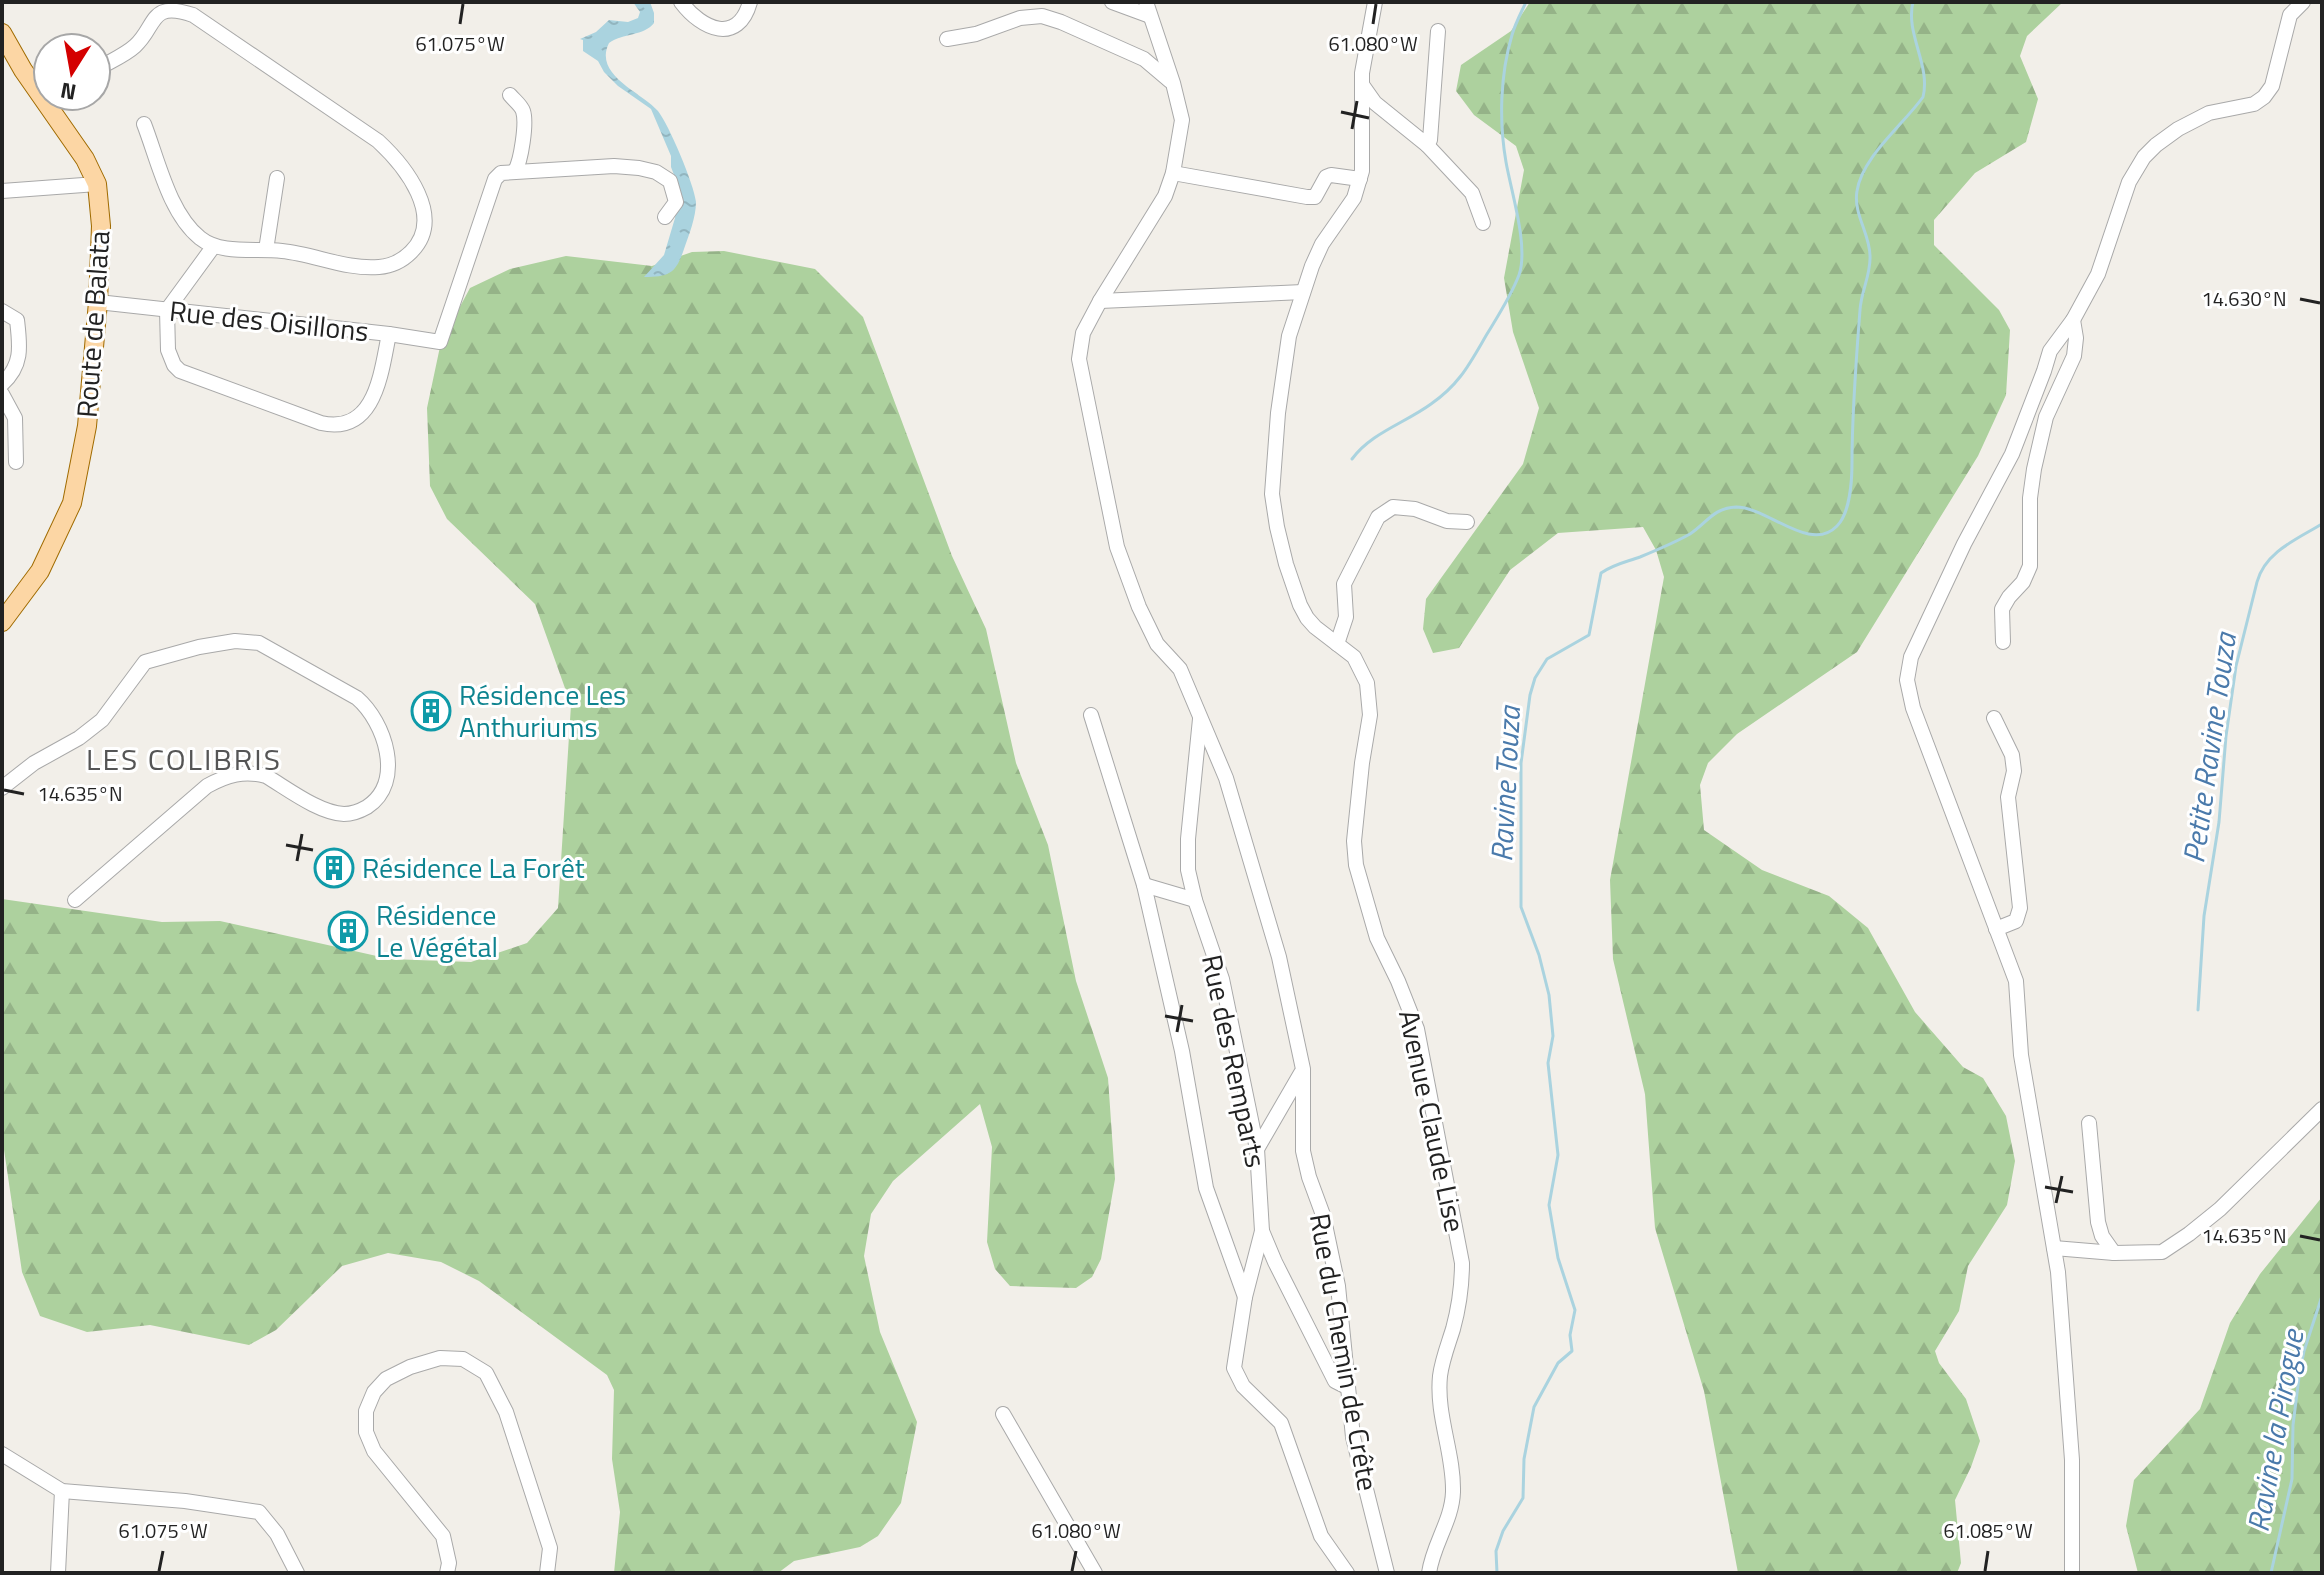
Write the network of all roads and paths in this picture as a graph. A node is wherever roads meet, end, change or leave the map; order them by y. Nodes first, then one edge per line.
1 (681, 2) edge
2 (750, 2) edge
3 (1112, 2) edge
4 (1375, 2) edge
5 (2303, 2) edge
6 (1148, 9) edge
7 (1438, 31) dead end
8 (2, 33) edge
9 (947, 39) dead end
10 (112, 60) edge
11 (32, 81) edge
12 (1173, 83) junction
13 (1363, 86) junction
14 (510, 95) dead end
15 (55, 112) edge
16 (144, 124) dead end
17 (1427, 145) junction
18 (515, 171) junction
19 (1173, 173) junction
20 (277, 178) dead end
21 (1360, 179) junction
22 (97, 184) junction
23 (2, 191) edge
24 (665, 217) dead end
25 (1483, 223) dead end
26 (213, 247) junction
27 (266, 250) junction
28 (1303, 292) junction
29 (1100, 301) junction
30 (98, 302) junction
31 (167, 310) junction
32 (2, 311) edge
33 (2073, 320) junction
34 (389, 334) junction
35 (2, 384) edge
36 (2, 394) edge
37 (16, 462) dead end
38 (1467, 522) dead end
39 (2, 622) edge
40 (2003, 642) dead end
41 (1337, 644) junction
42 (1201, 714) junction
43 (1091, 715) dead end
44 (1994, 718) dead end
45 (2, 788) edge
46 (1144, 885) junction
47 (75, 900) dead end
48 (1195, 900) junction
49 (1996, 929) junction
50 (1303, 1069) junction
51 (2322, 1109) edge
52 (2089, 1123) dead end
53 (1257, 1149) junction
54 (1262, 1231) junction
55 (2054, 1248) junction
56 (2114, 1253) junction
57 (1245, 1297) junction
58 (1347, 1387) junction
59 (1003, 1414) dead end
60 (2, 1454) edge
61 (62, 1491) junction
62 (58, 1573) edge
63 (297, 1573) edge
64 (447, 1573) edge
65 (547, 1573) edge
66 (1095, 1573) edge
67 (1347, 1573) edge
68 (1387, 1573) edge
69 (1429, 1573) edge
70 (2072, 1573) edge

1 - 2 street
3 - 6 street
4 - 13 street, Avenue Claude Lise
5 - 33 street
6 - 12 street, Rue du Chemin de Crête
7 - 17 street
8 - 11 main road, Route de Balata
9 - 12 street
10 - 27 street
12 - 19 street, Rue du Chemin de Crête
13 - 17 street
13 - 21 street, Avenue Claude Lise
14 - 18 street
15 - 22 main road, Route de Balata
16 - 26 street
17 - 25 street
18 - 24 street
18 - 34 street, Rue des Oisillons
19 - 21 street
19 - 29 street, Rue du Chemin de Crête
20 - 27 street
21 - 28 street, Avenue Claude Lise
22 - 23 street
22 - 30 main road, Route de Balata
26 - 27 street
26 - 31 street
28 - 29 street
28 - 41 street, Avenue Claude Lise
29 - 42 street, Rue du Chemin de Crête
30 - 31 street, Rue des Oisillons
30 - 39 main road, Route de Balata
31 - 34 street, Rue des Oisillons
31 - 34 street
32 - 35 street
33 - 40 street
33 - 49 street
36 - 37 street
38 - 41 street
41 - 69 street, Avenue Claude Lise
42 - 48 street, Rue des Remparts
42 - 50 street, Rue du Chemin de Crête
43 - 46 street
44 - 49 street
45 - 47 street
46 - 48 street
46 - 57 street
48 - 53 street, Rue des Remparts
49 - 55 street
50 - 53 street
50 - 58 street, Rue du Chemin de Crête
51 - 56 street
52 - 56 street
53 - 54 street, Rue des Remparts
54 - 57 street
54 - 58 street, Rue des Remparts
55 - 56 street
55 - 70 street
57 - 67 street
58 - 68 street, Rue du Chemin de Crête
59 - 66 street
60 - 61 street
61 - 62 street
61 - 63 street
64 - 65 street

